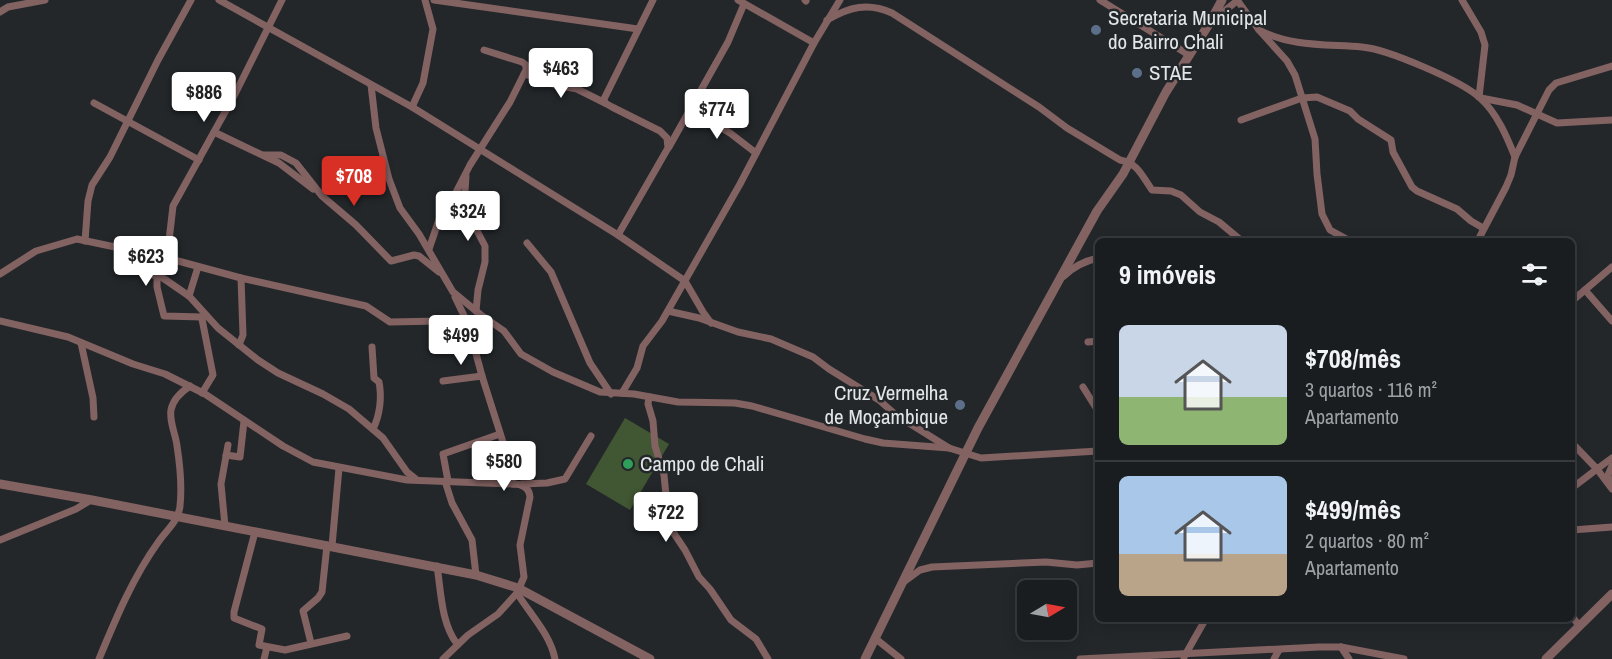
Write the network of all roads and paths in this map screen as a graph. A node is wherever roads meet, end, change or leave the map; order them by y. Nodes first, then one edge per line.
1 (45, 0) edge
2 (191, 0) edge
3 (219, 0) edge
4 (282, 0) edge
5 (425, 0) edge
6 (435, 0) edge
7 (653, 0) edge
8 (840, 0) edge
9 (1100, 0) edge
10 (1222, 0) edge
11 (1237, 0) edge
12 (1462, 0) edge
13 (740, 1) edge
14 (429, 11) junction
15 (0, 12) edge
16 (827, 20) junction
17 (1209, 24) junction
18 (268, 27) junction
19 (638, 29) junction
20 (1259, 30) junction
21 (814, 43) junction
22 (484, 50) dead end
23 (1189, 56) junction
24 (1612, 66) edge
25 (524, 74) junction
26 (371, 85) junction
27 (1302, 98) junction
28 (1480, 98) junction
29 (94, 103) dead end
30 (605, 103) junction
31 (412, 107) junction
32 (690, 109) junction
33 (1536, 114) junction
34 (1241, 120) dead end
35 (1612, 120) edge
36 (127, 121) junction
37 (214, 132) junction
38 (668, 148) junction
39 (481, 149) junction
40 (756, 153) junction
41 (1515, 157) junction
42 (199, 160) junction
43 (1129, 161) junction
44 (466, 173) junction
45 (1483, 228) junction
46 (618, 235) junction
47 (1238, 238) edge
48 (1345, 238) edge
49 (1479, 238) edge
50 (85, 241) junction
51 (527, 243) dead end
52 (429, 249) junction
53 (148, 255) junction
54 (167, 258) junction
55 (1095, 259) edge
56 (198, 267) junction
57 (1612, 267) edge
58 (441, 273) junction
59 (0, 274) edge
60 (157, 275) junction
61 (242, 278) junction
62 (685, 281) junction
63 (1060, 281) junction
64 (1585, 290) junction
65 (453, 292) junction
66 (189, 296) junction
67 (1575, 298) edge
68 (668, 310) junction
69 (476, 311) junction
70 (204, 316) junction
71 (0, 321) edge
72 (1612, 321) edge
73 (711, 323) junction
74 (468, 324) junction
75 (1095, 341) edge
76 (1088, 342) dead end
77 (81, 343) junction
78 (239, 345) junction
79 (372, 347) dead end
80 (482, 376) junction
81 (442, 381) dead end
82 (190, 386) junction
83 (1083, 387) dead end
84 (202, 393) junction
85 (622, 393) junction
86 (611, 394) junction
87 (649, 397) junction
88 (1095, 406) edge
89 (94, 417) dead end
90 (244, 421) junction
91 (372, 429) junction
92 (500, 434) junction
93 (591, 436) dead end
94 (228, 445) dead end
95 (1575, 446) edge
96 (949, 448) junction
97 (1095, 451) edge
98 (966, 453) junction
99 (226, 455) junction
100 (1612, 458) edge
101 (1612, 466) edge
102 (339, 468) junction
103 (1597, 469) junction
104 (417, 480) junction
105 (447, 481) junction
106 (0, 484) edge
107 (517, 484) junction
108 (1575, 486) edge
109 (1611, 488) edge
110 (92, 500) junction
111 (178, 517) junction
112 (225, 526) junction
113 (1612, 527) edge
114 (1575, 530) edge
115 (255, 532) junction
116 (15, 533) junction
117 (0, 534) edge
118 (0, 540) edge
119 (329, 546) junction
120 (1095, 563) edge
121 (437, 566) junction
122 (476, 575) junction
123 (905, 580) junction
124 (517, 591) junction
125 (1612, 594) edge
126 (1575, 620) edge
127 (1203, 622) edge
128 (1579, 626) junction
129 (347, 636) dead end
130 (876, 639) junction
131 (311, 644) junction
132 (457, 644) junction
133 (267, 647) junction
134 (1341, 647) junction
135 (1279, 650) junction
136 (1251, 652) junction
137 (1184, 657) edge
138 (1261, 658) edge
139 (99, 659) edge
140 (264, 659) edge
141 (443, 659) edge
142 (555, 659) edge
143 (650, 659) edge
144 (768, 659) edge
145 (865, 659) edge
146 (901, 659) edge
147 (1080, 659) edge
148 (1274, 659) edge
149 (1349, 659) edge
150 (1404, 659) edge
151 (1546, 659) edge

1 - 15 street
2 - 36 street
3 - 18 street
4 - 18 street
5 - 14 street
6 - 14 street
6 - 19 street
7 - 19 street
8 - 16 street
9 - 23 street
10 - 17 street
11 - 17 street
11 - 20 street
12 - 28 street
13 - 21 street
13 - 32 street
14 - 31 street
16 - 21 street
16 - 43 street
17 - 23 street
18 - 26 street
18 - 37 street
19 - 30 street
20 - 27 street
20 - 28 street
21 - 40 street
22 - 25 street
23 - 43 street
24 - 33 street
25 - 30 street
25 - 39 street
26 - 31 street
26 - 52 street
27 - 34 street
27 - 45 street
27 - 48 street
28 - 33 street
28 - 41 street
29 - 36 street
30 - 38 street
31 - 39 street
32 - 38 street
32 - 40 street
33 - 35 street
33 - 41 street
36 - 42 street
36 - 50 street
37 - 42 street
37 - 58 street
38 - 46 street
39 - 44 street
39 - 46 street
40 - 62 street
41 - 45 street
42 - 54 street
43 - 47 street
43 - 63 street
44 - 52 street
44 - 69 street
45 - 49 street
46 - 62 street
50 - 53 street
50 - 59 street
51 - 86 street
52 - 58 street
53 - 54 street
53 - 60 street
54 - 56 street
55 - 63 street
56 - 61 street
56 - 66 street
57 - 64 street
58 - 65 street
60 - 66 street
60 - 70 street
61 - 74 street
61 - 78 street
62 - 68 street
62 - 73 street
63 - 98 street
64 - 67 street
64 - 72 street
65 - 69 street
65 - 74 street
66 - 70 street
68 - 73 street
68 - 85 street
69 - 86 street
70 - 78 street
70 - 84 street
71 - 77 street
73 - 96 street
74 - 80 street
75 - 76 street
77 - 82 street
77 - 89 street
78 - 91 street
79 - 91 street
80 - 81 street
80 - 92 street
82 - 84 street
82 - 111 street
83 - 88 street
84 - 90 street
85 - 86 street
85 - 87 street
87 - 96 street
87 - 144 street
90 - 99 street
90 - 102 street
91 - 104 street
92 - 105 street
92 - 107 street
93 - 107 street
94 - 99 street
95 - 103 street
96 - 98 street
97 - 98 street
98 - 123 street
99 - 112 street
100 - 103 street
101 - 109 street
102 - 104 street
102 - 119 street
103 - 108 street
103 - 109 street
104 - 105 street
105 - 107 street
105 - 122 street
106 - 110 street
107 - 124 street
110 - 111 street
110 - 116 street
111 - 112 street
111 - 139 street
112 - 115 street
113 - 114 street
115 - 119 street
115 - 133 street
116 - 117 street
116 - 118 street
119 - 121 street
119 - 131 street
120 - 123 street
121 - 122 street
121 - 132 street
122 - 124 street
123 - 130 street
124 - 132 street
124 - 142 street
124 - 143 street
125 - 128 street
126 - 128 street
127 - 137 street
128 - 151 street
129 - 131 street
130 - 145 street
130 - 146 street
131 - 133 street
132 - 141 street
133 - 140 street
134 - 135 street
134 - 149 street
134 - 150 street
135 - 136 street
135 - 148 street
136 - 137 street
136 - 138 street
137 - 147 street

